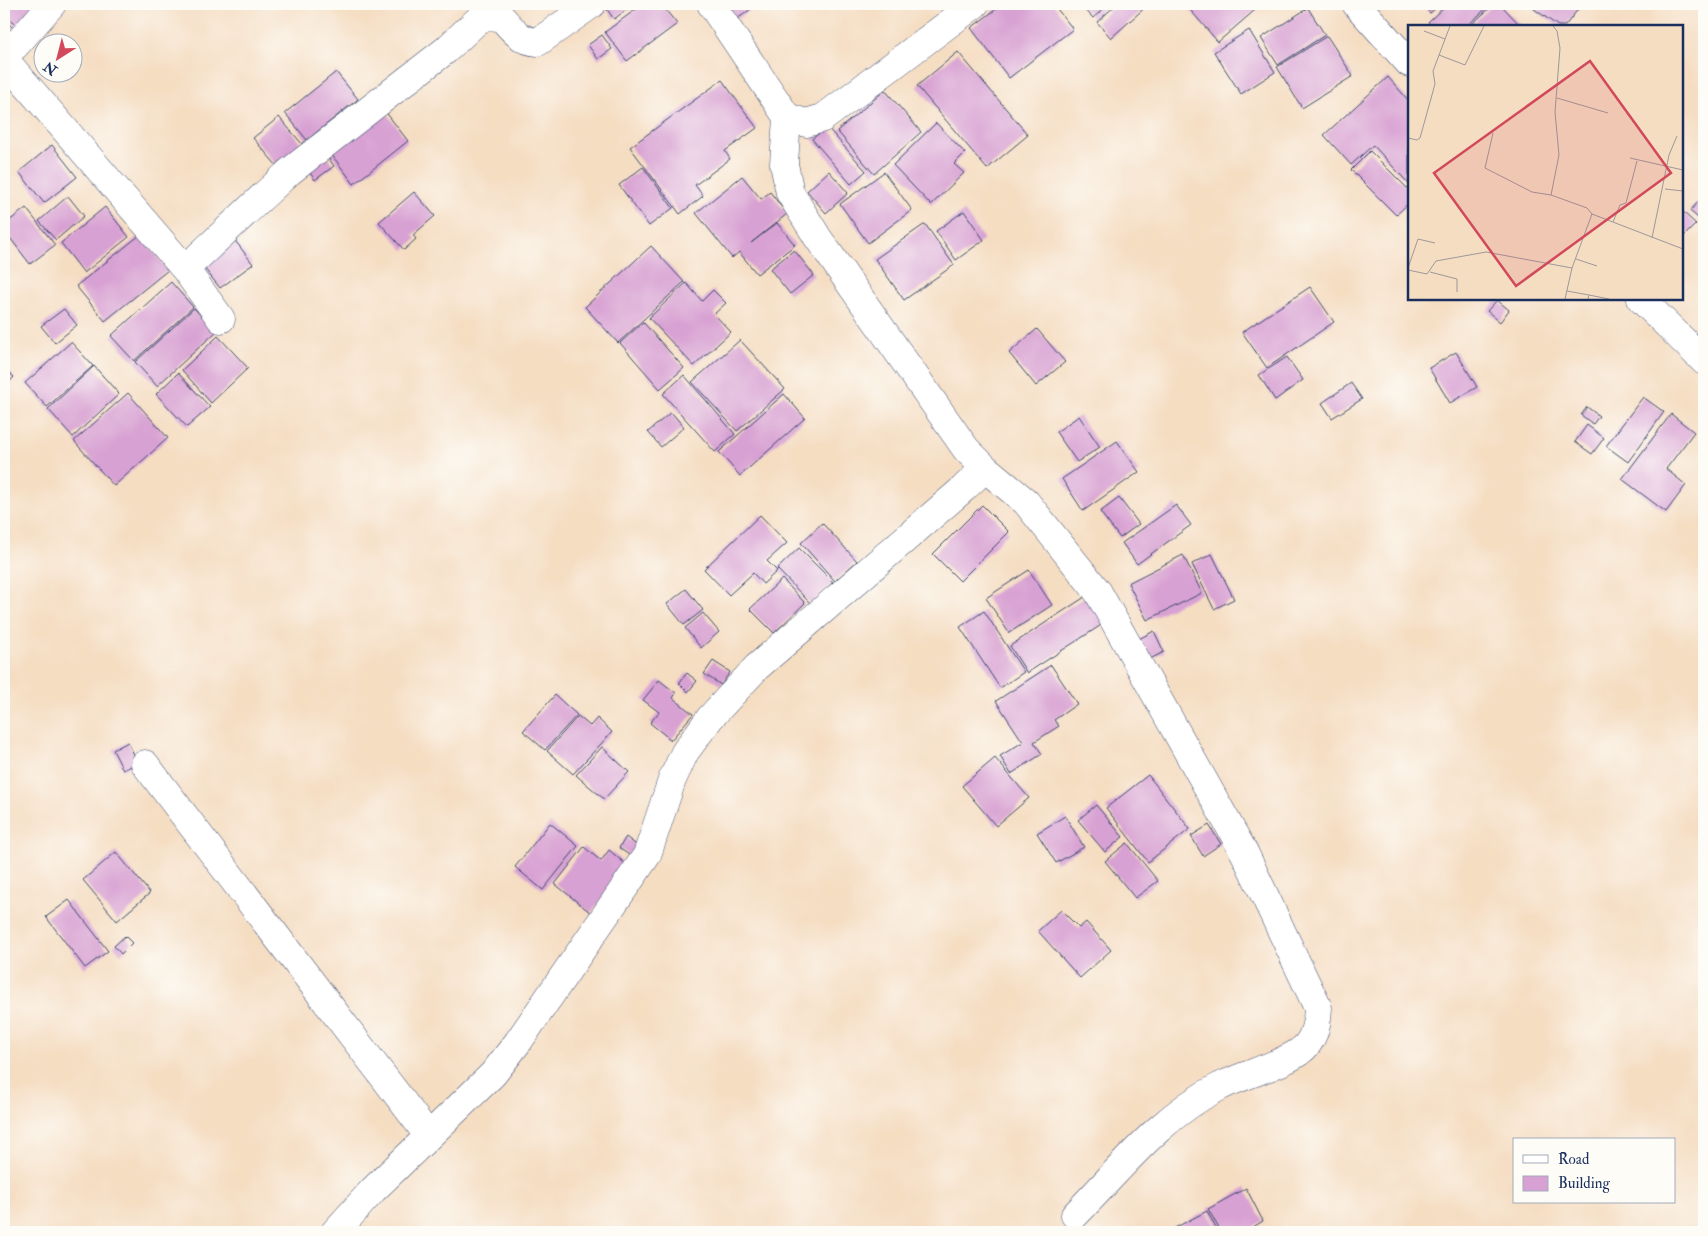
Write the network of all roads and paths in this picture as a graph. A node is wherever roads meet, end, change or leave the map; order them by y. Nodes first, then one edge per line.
1 (52, 4) edge
2 (592, 4) edge
3 (711, 4) edge
4 (975, 4) edge
5 (1356, 4) edge
6 (4, 51) edge
7 (4, 59) edge
8 (1408, 61) edge
9 (787, 117) junction
10 (186, 269) junction
11 (1642, 300) edge
12 (220, 319) dead end
13 (1704, 361) edge
14 (984, 468) junction
15 (145, 764) dead end
16 (428, 1136) junction
17 (1075, 1215) dead end
18 (335, 1232) edge

1 - 6 street
2 - 10 street
3 - 9 street
4 - 9 street
5 - 8 street
7 - 10 street
9 - 14 street
10 - 12 street
11 - 13 street
14 - 16 street
14 - 17 street
15 - 16 street
16 - 18 street

